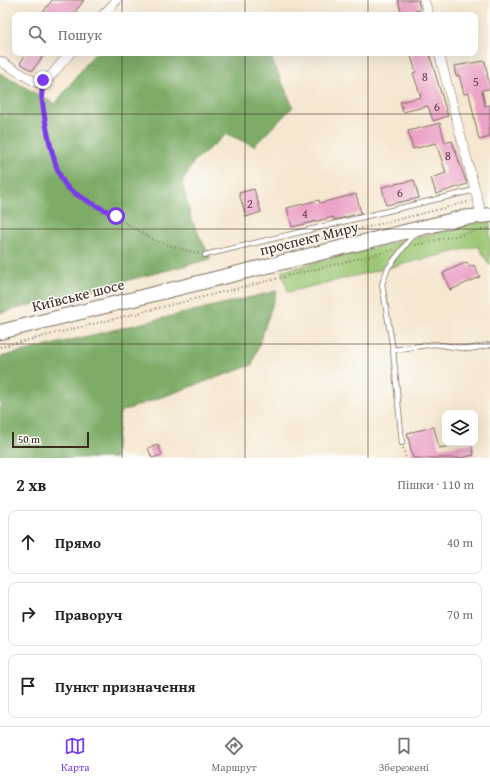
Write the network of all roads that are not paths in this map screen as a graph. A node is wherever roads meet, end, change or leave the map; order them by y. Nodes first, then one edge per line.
1 (117, 0) edge
2 (424, 0) edge
3 (106, 12) edge
4 (427, 12) edge
5 (68, 56) edge
6 (440, 56) edge
7 (0, 60) edge
8 (475, 190) junction
9 (487, 210) edge
10 (417, 229) junction
11 (204, 255) road end
12 (164, 291) joint
13 (0, 332) edge
14 (490, 345) edge
15 (393, 350) junction
16 (402, 443) dead end

1 - 3 street
2 - 4 street
5 - 7 street
6 - 8 street
8 - 9 street
8 - 11 lane
9 - 10 main road, проспект Миру
10 - 12 main road, проспект Миру
10 - 15 lane
12 - 13 main road, Київське шосе
14 - 15 lane
15 - 16 lane

